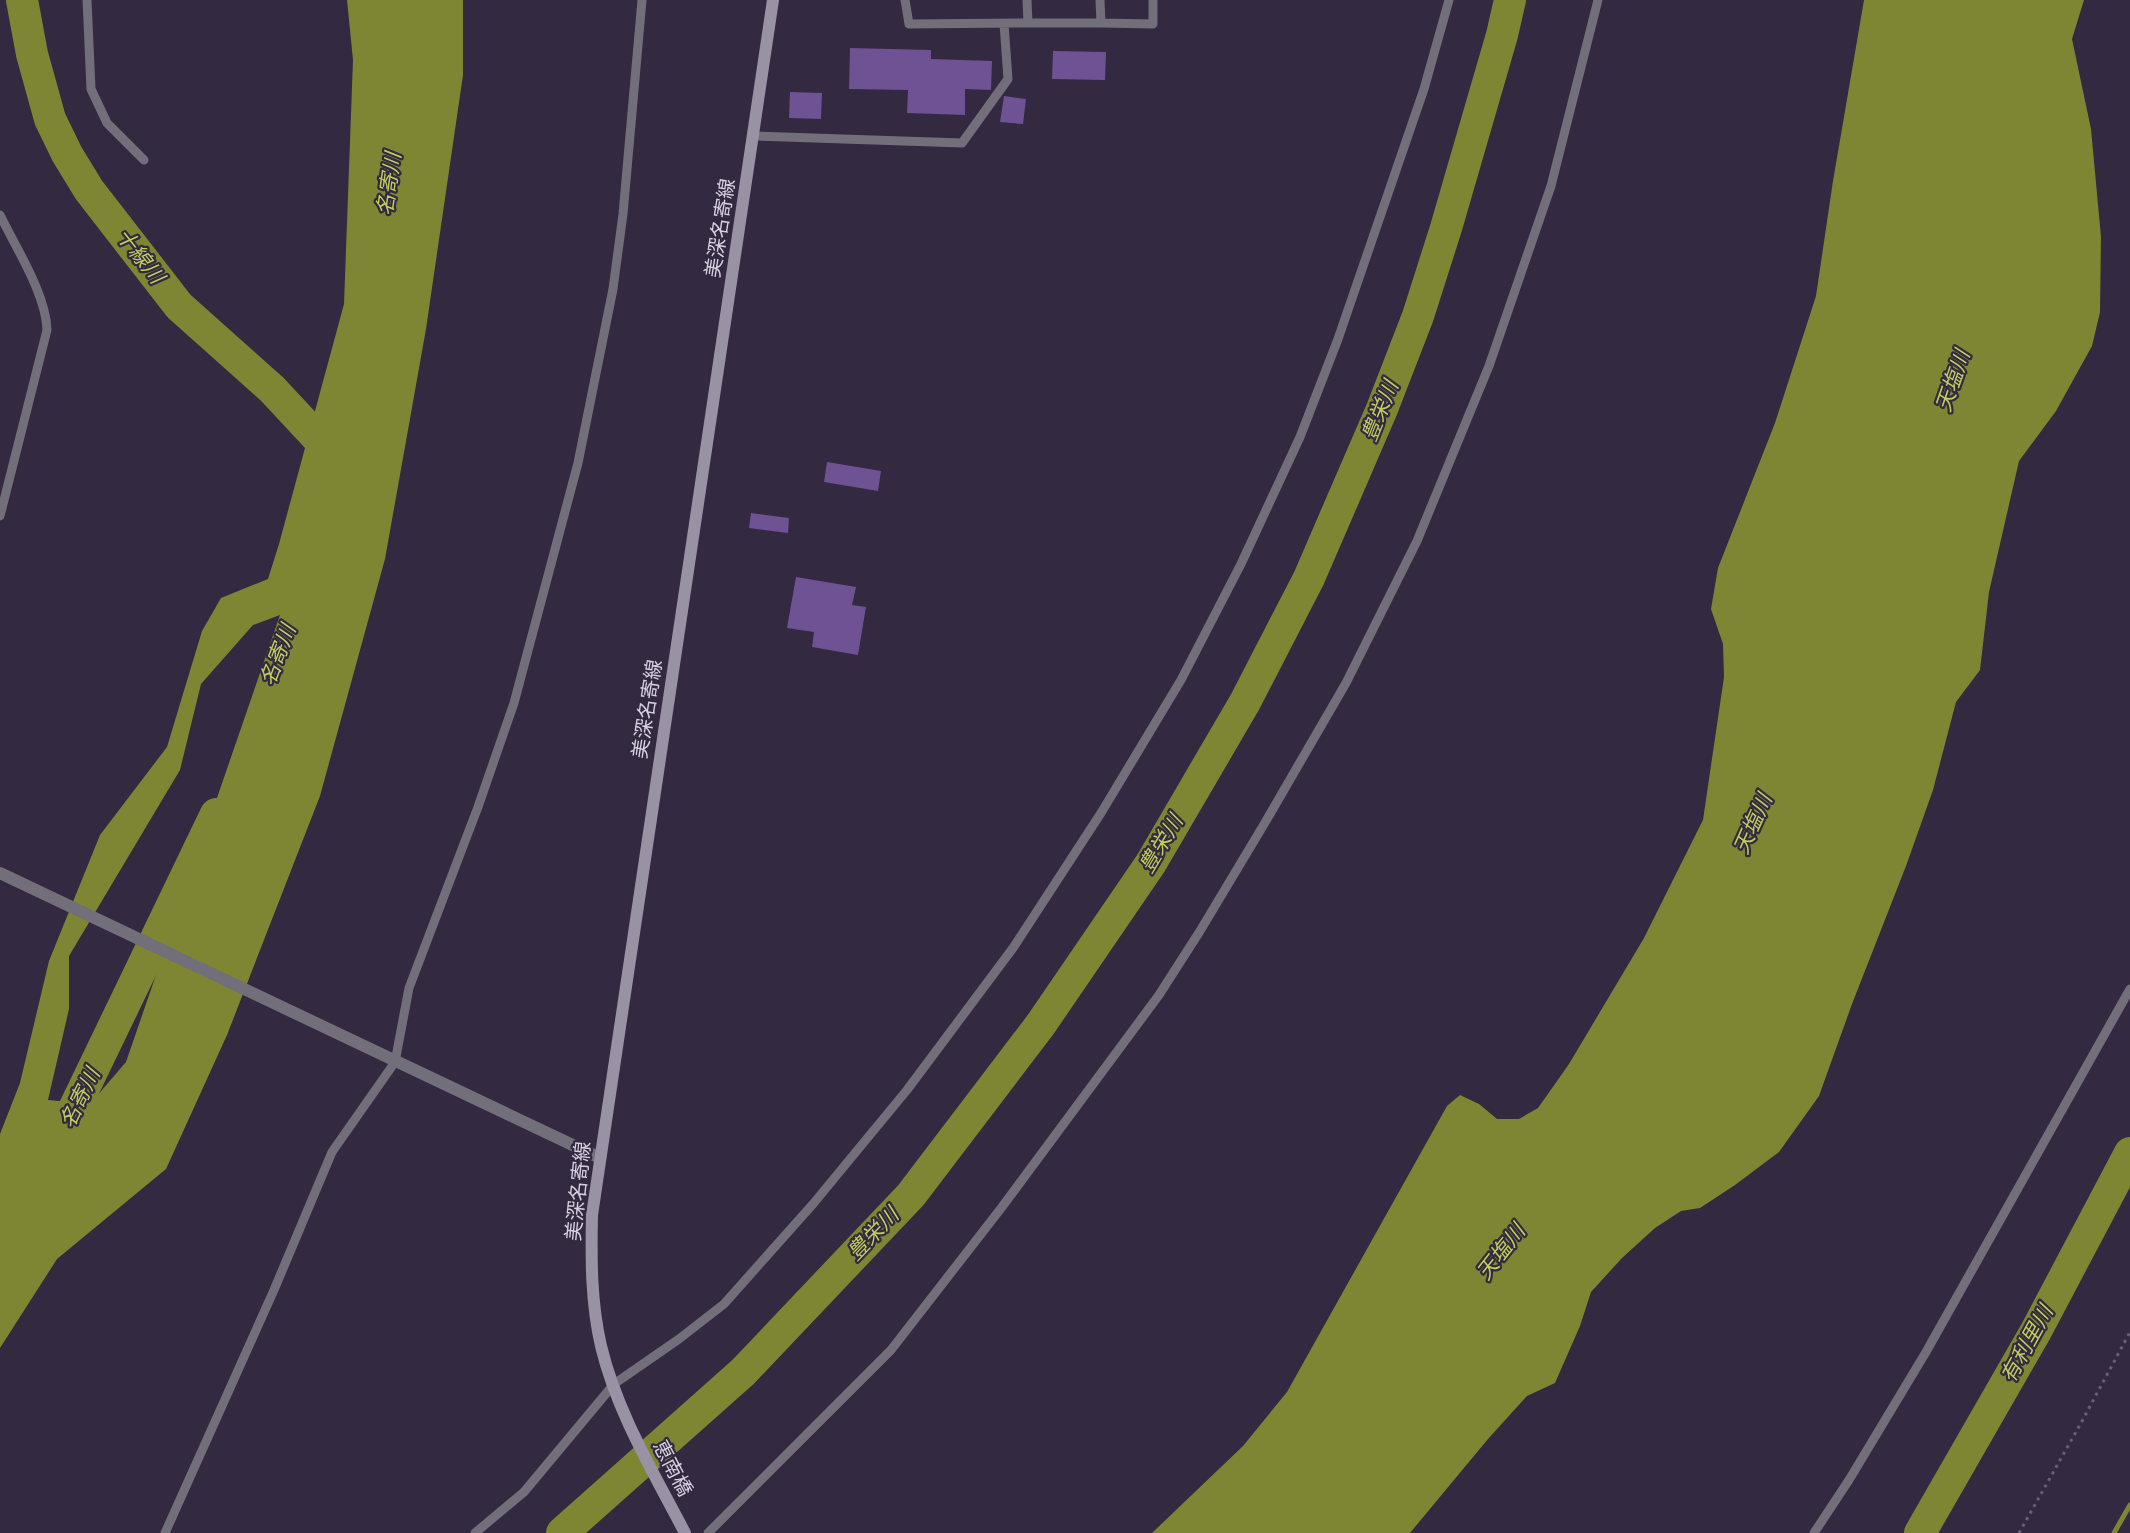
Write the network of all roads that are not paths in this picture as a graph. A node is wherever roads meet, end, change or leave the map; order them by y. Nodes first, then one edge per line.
1 (87, 0) edge
2 (642, 0) edge
3 (773, 0) edge
4 (905, 0) edge
5 (1028, 0) edge
6 (1100, 0) edge
7 (1154, 0) edge
8 (1449, 0) edge
9 (1598, 0) edge
10 (1028, 23) junction
11 (1101, 23) junction
12 (1004, 24) junction
13 (753, 136) junction
14 (144, 160) dead end
15 (0, 215) edge
16 (0, 516) edge
17 (0, 873) edge
18 (2130, 989) edge
19 (395, 1062) junction
20 (600, 1158) junction
21 (614, 1384) junction
22 (626, 1421) joint
23 (165, 1533) edge
24 (476, 1533) edge
25 (685, 1533) edge
26 (708, 1533) edge
27 (1814, 1533) edge

1 - 14 lane
2 - 19 lane
3 - 13 main road, 美深名寄線
4 - 12 lane
5 - 10 lane
6 - 11 lane
7 - 11 lane
8 - 21 lane
9 - 26 lane
10 - 11 lane
10 - 12 lane
12 - 13 lane
13 - 20 main road, 美深名寄線
15 - 16 lane
17 - 19 street
18 - 27 lane
19 - 20 street
19 - 23 lane
20 - 21 main road, 美深名寄線
21 - 22 main road, 美深名寄線
21 - 24 lane
22 - 25 main road, 恵南橋

